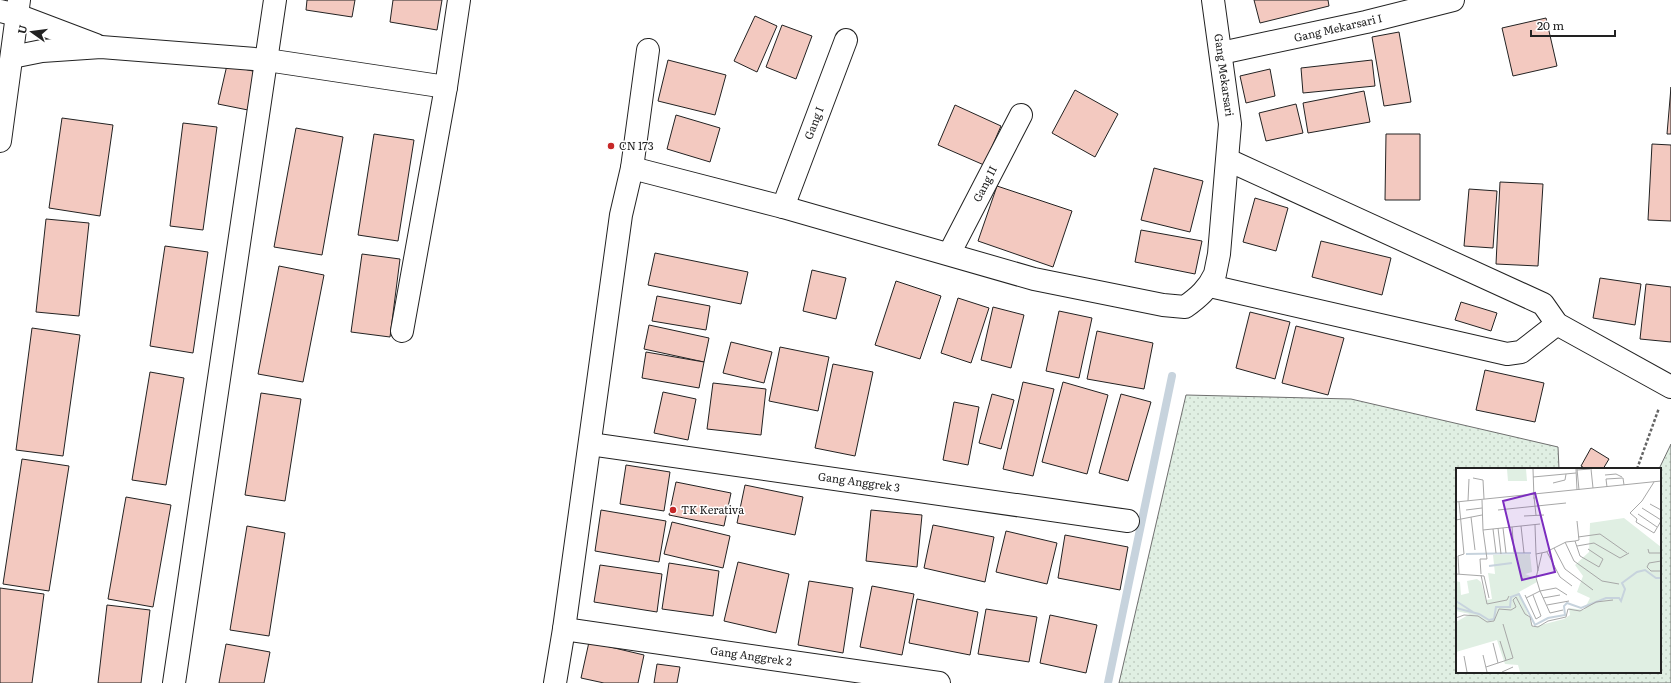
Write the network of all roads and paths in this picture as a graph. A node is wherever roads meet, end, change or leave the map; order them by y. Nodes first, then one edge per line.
1 (275, 0) edge
2 (459, 0) edge
3 (1213, 0) edge
4 (1453, 0) edge
5 (12, 9) edge
6 (846, 40) dead end
7 (101, 47) junction
8 (648, 50) dead end
9 (1221, 53) junction
10 (12, 57) junction
11 (267, 60) junction
12 (446, 87) junction
13 (1021, 115) dead end
14 (0, 140) edge
15 (1229, 155) junction
16 (632, 168) junction
17 (783, 207) junction
18 (949, 254) junction
19 (1210, 286) junction
20 (1558, 324) junction
21 (402, 331) dead end
22 (1669, 386) edge
23 (590, 444) junction
24 (1637, 468) edge
25 (1128, 522) dead end
26 (564, 629) junction
27 (174, 683) edge
28 (555, 683) edge
29 (939, 683) edge

1 - 11 street
2 - 12 street
3 - 9 street, Gang Mekarsari
4 - 9 street, Gang Mekarsari I
5 - 7 street
5 - 10 street
6 - 17 street, Gang I
7 - 10 street
7 - 11 street
8 - 16 street
9 - 15 street, Gang Mekarsari
10 - 14 street
11 - 12 street
11 - 27 street
12 - 21 street
13 - 18 street, Gang II
15 - 19 street, Gang Mekarsari
15 - 20 street
16 - 17 street
16 - 23 street
17 - 18 street
18 - 19 street
19 - 20 street
20 - 22 street
22 - 24 path
23 - 25 street, Gang Anggrek 3
23 - 26 street
26 - 28 street
26 - 29 street, Gang Anggrek 2

